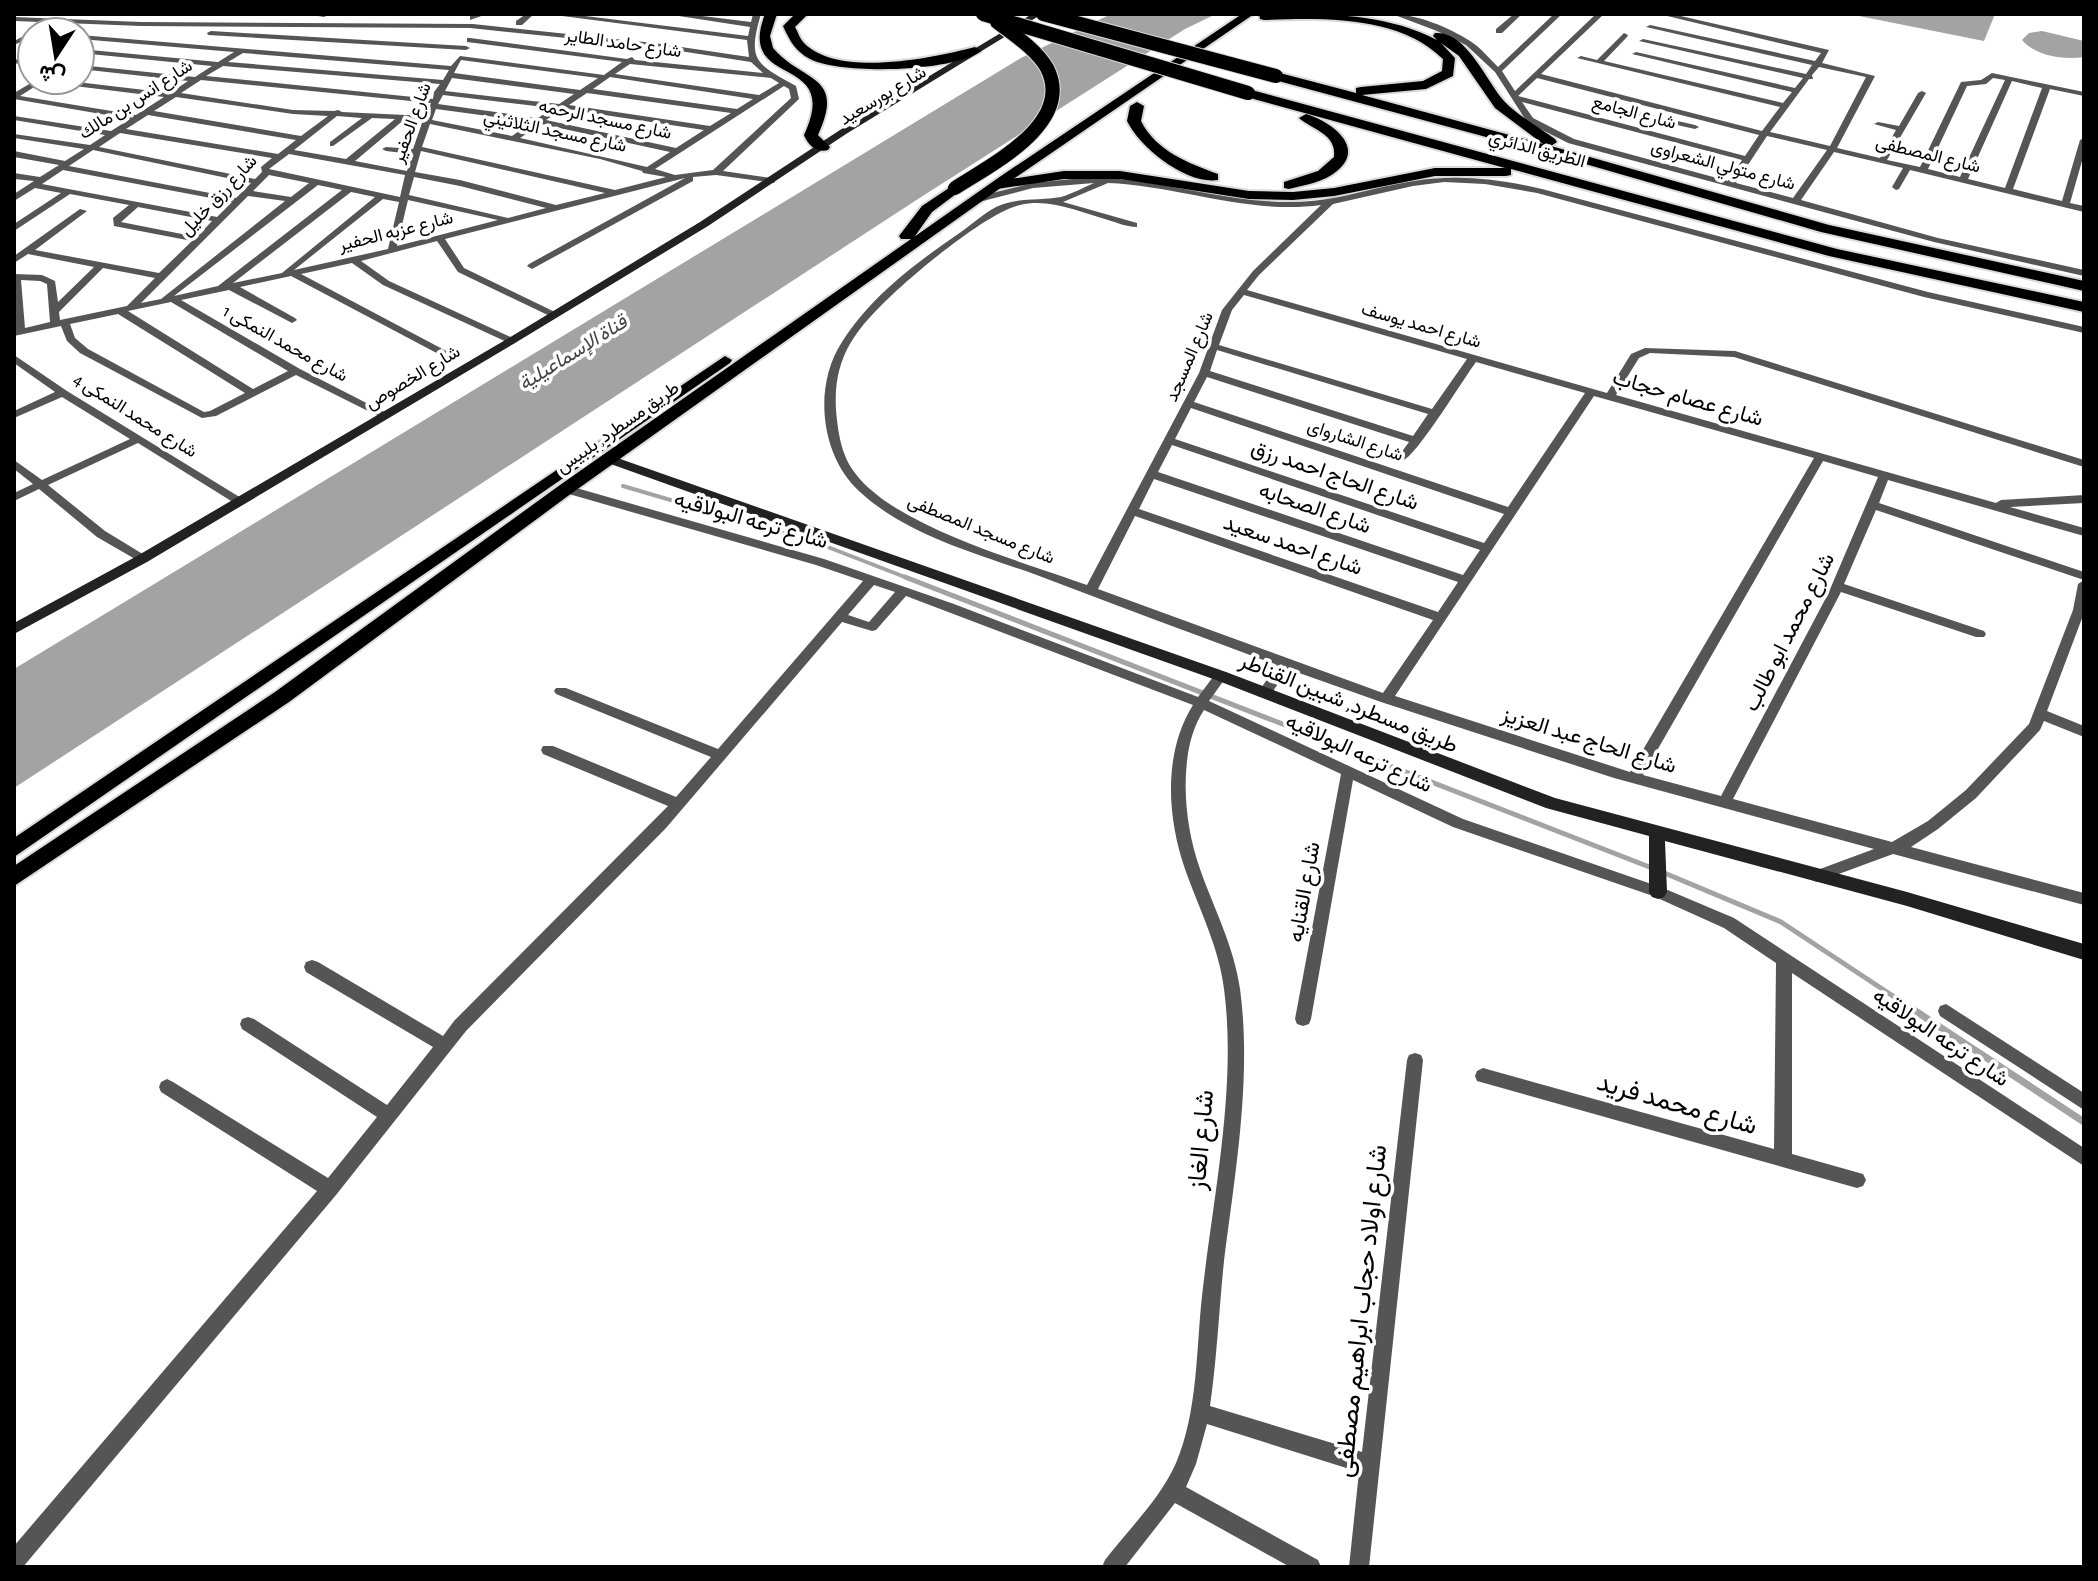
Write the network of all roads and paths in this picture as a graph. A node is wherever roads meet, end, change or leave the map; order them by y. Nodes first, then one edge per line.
1 (123, 14) edge
2 (156, 14) edge
3 (192, 14) edge
4 (201, 14) edge
5 (236, 14) edge
6 (269, 14) edge
7 (302, 14) edge
8 (311, 14) edge
9 (483, 14) edge
10 (530, 14) edge
11 (551, 14) edge
12 (561, 14) edge
13 (670, 14) edge
14 (757, 14) edge
15 (771, 14) edge
16 (802, 14) edge
17 (1041, 14) edge
18 (1051, 14) edge
19 (1235, 14) edge
20 (1377, 14) edge
21 (1396, 14) edge
22 (1518, 14) edge
23 (1558, 14) edge
24 (1600, 14) edge
25 (1663, 14) edge
26 (324, 15) edge
27 (986, 15) edge
28 (1260, 15) edge
29 (472, 21) edge
30 (96, 23) edge
31 (110, 23) junction
32 (519, 23) dead end
33 (188, 24) junction
34 (223, 24) junction
35 (256, 24) junction
36 (1706, 24) junction
37 (273, 25) junction
38 (288, 25) junction
39 (754, 25) junction
40 (137, 26) junction
41 (382, 27) junction
42 (1650, 27) dead end
43 (678, 30) junction
44 (1499, 31) dead end
45 (1624, 35) dead end
46 (260, 36) junction
47 (1696, 37) junction
48 (96, 38) edge
49 (750, 38) junction
50 (112, 40) junction
51 (1643, 41) dead end
52 (364, 42) junction
53 (468, 44) junction
54 (654, 45) junction
55 (96, 48) edge
56 (242, 50) junction
57 (975, 51) junction
58 (1636, 54) dead end
59 (96, 55) edge
60 (460, 58) junction
61 (1581, 58) dead end
62 (344, 59) junction
63 (752, 60) junction
64 (629, 61) junction
65 (1599, 62) junction
66 (222, 64) junction
67 (1820, 64) junction
68 (96, 69) edge
69 (1498, 71) junction
70 (448, 75) junction
71 (1535, 75) junction
72 (607, 76) junction
73 (772, 76) junction
74 (1810, 77) junction
75 (2010, 78) junction
76 (198, 79) junction
77 (784, 83) junction
78 (1309, 84) junction
79 (2047, 86) junction
80 (96, 87) edge
81 (584, 91) junction
82 (1798, 91) junction
83 (1248, 93) junction
84 (1922, 93) dead end
85 (2084, 94) edge
86 (173, 95) junction
87 (14, 97) edge
88 (61, 97) dead end
89 (1513, 97) junction
90 (760, 98) junction
91 (96, 100) dead end
92 (434, 100) junction
93 (50, 103) junction
94 (123, 104) dead end
95 (562, 106) junction
96 (1137, 106) junction
97 (1785, 106) junction
98 (1608, 107) dead end
99 (81, 109) junction
100 (308, 111) junction
101 (147, 112) junction
102 (338, 112) junction
103 (738, 112) junction
104 (108, 113) junction
105 (372, 114) junction
106 (1639, 114) junction
107 (404, 116) junction
108 (14, 118) edge
109 (137, 118) junction
110 (426, 120) junction
111 (293, 121) dead end
112 (539, 121) junction
113 (1878, 124) dead end
114 (1626, 127) junction
115 (1695, 127) dead end
116 (712, 129) junction
117 (1901, 129) junction
118 (116, 132) junction
119 (1764, 134) junction
120 (14, 136) edge
121 (303, 139) junction
122 (513, 139) junction
123 (2084, 140) edge
124 (333, 144) dead end
125 (823, 147) junction
126 (92, 148) junction
127 (386, 149) dead end
128 (1832, 149) junction
129 (416, 150) junction
130 (677, 151) junction
131 (14, 154) edge
132 (283, 154) junction
133 (1652, 154) dead end
134 (1580, 158) junction
135 (1747, 159) junction
136 (1882, 161) junction
137 (348, 162) junction
138 (64, 166) junction
139 (1908, 167) junction
140 (648, 170) junction
141 (1923, 171) junction
142 (267, 172) junction
143 (716, 172) junction
144 (410, 173) junction
145 (701, 173) junction
146 (14, 176) edge
147 (676, 177) junction
148 (1107, 180) junction
149 (1963, 180) junction
150 (771, 181) junction
151 (1573, 181) junction
152 (1732, 181) junction
153 (257, 182) junction
154 (316, 182) junction
155 (1001, 182) junction
156 (38, 183) junction
157 (1896, 187) dead end
158 (349, 189) junction
159 (69, 191) junction
160 (2008, 191) junction
161 (611, 193) junction
162 (381, 196) junction
163 (243, 197) junction
164 (14, 198) edge
165 (403, 199) junction
166 (293, 200) junction
167 (975, 200) junction
168 (1049, 200) junction
169 (1795, 202) junction
170 (1329, 203) junction
171 (136, 204) junction
172 (2065, 205) junction
173 (557, 208) junction
174 (2084, 209) edge
175 (83, 211) dead end
176 (220, 220) junction
177 (509, 220) junction
178 (1134, 225) dead end
179 (14, 228) edge
180 (907, 236) junction
181 (439, 238) junction
182 (200, 240) junction
183 (392, 250) junction
184 (27, 251) junction
185 (14, 260) edge
186 (354, 260) junction
187 (101, 265) junction
188 (532, 266) dead end
189 (2084, 273) edge
190 (288, 274) junction
191 (15, 277) edge
192 (163, 277) junction
193 (2084, 286) edge
194 (225, 288) junction
195 (1243, 292) junction
196 (167, 300) junction
197 (2084, 307) edge
198 (124, 309) junction
199 (55, 311) junction
200 (554, 315) junction
201 (292, 320) dead end
202 (60, 323) junction
203 (2084, 330) edge
204 (19, 333) edge
205 (511, 341) junction
206 (1213, 346) junction
207 (446, 355) dead end
208 (1473, 358) junction
209 (17, 364) edge
210 (296, 371) junction
211 (1204, 373) junction
212 (1592, 391) junction
213 (63, 393) junction
214 (253, 393) junction
215 (1610, 397) junction
216 (1188, 404) junction
217 (1435, 413) junction
218 (14, 415) edge
219 (384, 416) junction
220 (138, 439) junction
221 (1169, 440) junction
222 (1416, 441) junction
223 (1404, 457) dead end
224 (1820, 457) junction
225 (609, 459) junction
226 (14, 463) edge
227 (2084, 464) edge
228 (1151, 474) junction
229 (1884, 477) junction
230 (42, 484) junction
231 (566, 489) junction
232 (14, 497) edge
233 (2084, 499) edge
234 (240, 501) junction
235 (1872, 505) junction
236 (1987, 505) junction
237 (1132, 511) junction
238 (1511, 512) junction
239 (2084, 532) edge
240 (1487, 548) junction
241 (142, 559) junction
242 (2084, 576) edge
243 (871, 580) junction
244 (1466, 580) junction
245 (2084, 584) edge
246 (1837, 586) junction
247 (1091, 590) junction
248 (903, 591) junction
249 (839, 617) junction
250 (1441, 618) junction
251 (14, 629) edge
252 (1980, 634) dead end
253 (1286, 663) junction
254 (1221, 676) junction
255 (561, 691) dead end
256 (1264, 694) junction
257 (1386, 699) junction
258 (1201, 703) junction
259 (2041, 714) junction
260 (2084, 732) edge
261 (548, 750) dead end
262 (720, 755) junction
263 (1348, 772) junction
264 (1634, 778) junction
265 (1724, 803) junction
266 (678, 804) junction
267 (1657, 833) junction
268 (14, 849) edge
269 (1891, 849) junction
270 (1817, 876) junction
271 (14, 877) edge
272 (1658, 888) junction
273 (2084, 899) edge
274 (2084, 952) edge
275 (1784, 958) junction
276 (312, 967) dead end
277 (1946, 1011) dead end
278 (1303, 1019) dead end
279 (248, 1024) dead end
280 (444, 1045) junction
281 (1415, 1060) dead end
282 (1483, 1076) dead end
283 (167, 1087) dead end
284 (2084, 1102) edge
285 (388, 1115) junction
286 (2084, 1158) edge
287 (1783, 1161) junction
288 (1857, 1180) dead end
289 (330, 1189) junction
290 (1199, 1412) junction
291 (1370, 1465) junction
292 (1173, 1491) junction
293 (15, 1564) edge
294 (1112, 1567) edge
295 (1311, 1567) edge
296 (1359, 1567) edge

1 - 31 street
2 - 40 street
3 - 4 street
4 - 33 street
5 - 34 street
6 - 35 street
7 - 38 street
8 - 26 street
9 - 29 street
10 - 32 street
11 - 12 street
12 - 43 street
13 - 39 street
14 - 39 street
15 - 125 highway
16 - 57 highway
17 - 57 main road, شارع بورسعيد
17 - 78 highway, الطريق الدائري, bridge
18 - 125 main road, شارع بورسعيد
19 - 180 main road, طريق مسطرد, بلبيس
20 - 134 highway
21 - 69 street, شارع متولي الشعراوى
22 - 44 street
23 - 69 street
24 - 71 street
25 - 36 street
27 - 83 highway, الطريق الدائري, bridge
27 - 180 highway, bridge
28 - 78 highway
28 - 96 main road
28 - 155 main road, طريق مسطرد, بلبيس
29 - 41 street
29 - 53 street, شارع الحفير
29 - 54 street
30 - 31 street
31 - 40 street
33 - 34 street
33 - 40 street
34 - 35 street
35 - 37 street
36 - 47 street
36 - 67 street
37 - 38 street
37 - 46 street, شارع انس بن مالك
38 - 41 street
39 - 49 street
40 - 46 street, شارع حامد الطاير
40 - 50 street
41 - 52 street
42 - 47 street
43 - 49 street
43 - 54 street
45 - 65 street
46 - 52 street, شارع حامد الطاير
46 - 56 street, شارع انس بن مالك
47 - 67 street
48 - 50 street
49 - 63 street
50 - 55 street
50 - 56 street
51 - 74 street
52 - 53 street, شارع حامد الطاير
52 - 62 street
53 - 60 street, شارع الحفير
53 - 64 street, شارع حامد الطاير
54 - 63 street
54 - 64 street
56 - 62 street
56 - 66 street, شارع انس بن مالك
57 - 125 main road, شارع بورسعيد
58 - 82 street
59 - 66 street
60 - 70 street, شارع الحفير
60 - 72 street
61 - 65 street
62 - 70 street
63 - 73 street
64 - 72 street
64 - 73 street, شارع حامد الطاير
65 - 97 street
66 - 70 street
66 - 76 street, شارع انس بن مالك
67 - 74 street
67 - 128 street
68 - 76 street
69 - 89 street, شارع متولي الشعراوى
70 - 81 street
70 - 92 street, شارع الحفير
71 - 89 street
71 - 119 street, شارع المصطفى
72 - 81 street
72 - 90 street
73 - 77 street
74 - 82 street
75 - 79 street
75 - 141 street
75 - 149 street
76 - 86 street, شارع انس بن مالك
76 - 92 street
77 - 90 street
77 - 143 street
78 - 134 highway, الطريق الدائري
79 - 85 street
79 - 160 street
80 - 86 street, شارع مسجد الثلاثيني
81 - 95 street
81 - 103 street
82 - 97 street
83 - 96 highway
83 - 151 highway, الطريق الدائري
84 - 117 street
86 - 100 street, شارع مسجد الثلاثيني
86 - 101 street, شارع انس بن مالك
87 - 93 street
88 - 93 street
89 - 114 street, شارع الجامع
89 - 152 street, شارع متولي الشعراوى
90 - 103 street
91 - 99 street
92 - 95 street
92 - 110 street, شارع الحفير
92 - 112 street, شارع مسجد الرحمه
93 - 99 street
94 - 104 street
95 - 112 street
95 - 116 street
96 - 155 main road
97 - 119 street
98 - 106 street
99 - 104 street
100 - 102 street, شارع مسجد الثلاثيني
100 - 111 street
101 - 109 street, شارع انس بن مالك
101 - 121 street
102 - 105 street, شارع مسجد الثلاثيني
102 - 121 street, شارع رزق خليل
103 - 116 street
104 - 109 street
105 - 107 street, شارع مسجد الثلاثيني
105 - 124 street
106 - 114 street
106 - 115 street
107 - 110 street, شارع مسجد الثلاثيني
107 - 137 street
108 - 118 street
109 - 118 street, شارع انس بن مالك
110 - 122 street, شارع مسجد الثلاثيني
110 - 129 street, شارع الحفير
112 - 122 street
112 - 130 street, شارع مسجد الرحمه
113 - 117 street
114 - 135 street, شارع الجامع
116 - 130 street
117 - 136 street
118 - 126 street, شارع انس بن مالك
118 - 132 street
119 - 128 street, شارع المصطفى
119 - 135 street
120 - 126 street
121 - 132 street, شارع رزق خليل
122 - 140 street, شارع مسجد الثلاثيني
123 - 172 street
125 - 150 main road, شارع الخصوص
126 - 138 street, شارع انس بن مالك
126 - 153 street
127 - 129 street
128 - 136 street, شارع المصطفى
128 - 169 street
129 - 144 street, شارع الحفير
129 - 161 street
130 - 140 street
131 - 138 street
132 - 137 street
132 - 142 street, شارع رزق خليل
133 - 152 street
134 - 193 highway, الطريق الدائري
135 - 152 street
136 - 139 street, شارع المصطفى
137 - 144 street
138 - 156 street, شارع انس بن مالك
138 - 163 street
139 - 141 street, شارع المصطفى
139 - 157 street
140 - 147 street, شارع مسجد الثلاثيني
140 - 161 street
141 - 149 street, شارع المصطفى
142 - 153 street, شارع رزق خليل
142 - 154 street
143 - 145 street, شارع عزبه الحفير
143 - 150 street, شارع عزبه الحفير
144 - 165 street, شارع الحفير
144 - 173 street
145 - 147 street, شارع عزبه الحفير
145 - 188 street
146 - 156 street
147 - 161 street, شارع عزبه الحفير
148 - 167 street
148 - 168 street, شارع مسجد المصطفى
148 - 170 street
149 - 160 street, شارع المصطفى
150 - 200 main road, شارع الخصوص
151 - 155 highway
151 - 197 highway, الطريق الدائري
152 - 169 street, شارع متولي الشعراوى
153 - 163 street, شارع رزق خليل
154 - 158 street
154 - 166 street
155 - 167 main road, طريق مسطرد, بلبيس
156 - 159 street
156 - 164 street, شارع انس بن مالك
158 - 162 street
158 - 194 street
159 - 171 street
159 - 179 street
160 - 172 street, شارع المصطفى
161 - 173 street, شارع عزبه الحفير
162 - 165 street
162 - 190 street
163 - 166 street
163 - 176 street, شارع رزق خليل
165 - 177 street
165 - 183 street, شارع الحفير
166 - 196 street
167 - 225 main road, طريق مسطرد, بلبيس
168 - 178 street
168 - 247 street, شارع مسجد المصطفى
169 - 189 street, شارع متولي الشعراوى
170 - 195 street, شارع المسجد
170 - 203 street
171 - 176 street
171 - 182 street
172 - 174 street, شارع المصطفى
173 - 177 street, شارع عزبه الحفير
175 - 184 street
176 - 182 street, شارع رزق خليل
177 - 181 street, شارع عزبه الحفير
180 - 268 main road, طريق مسطرد, بلبيس
181 - 183 street, شارع عزبه الحفير
181 - 200 street
182 - 192 street, شارع رزق خليل
183 - 186 street, شارع عزبه الحفير
184 - 185 street
184 - 187 street
186 - 190 street, شارع عزبه الحفير
186 - 205 street
187 - 192 street
187 - 199 street
190 - 194 street, شارع عزبه الحفير
190 - 207 street
191 - 199 street
191 - 204 street
192 - 198 street, شارع رزق خليل
194 - 196 street, شارع عزبه الحفير
194 - 201 street
195 - 206 street, شارع المسجد
195 - 208 street, شارع احمد يوسف
196 - 198 street, شارع عزبه الحفير
196 - 210 street, شارع محمد النمكى 1
198 - 202 street, شارع عزبه الحفير
198 - 214 street
199 - 202 street
200 - 205 main road, شارع الخصوص
202 - 204 street, شارع عزبه الحفير
202 - 214 street
205 - 219 main road, شارع الخصوص
206 - 211 street, شارع المسجد
206 - 217 street
208 - 212 street, شارع احمد يوسف
208 - 217 street
209 - 213 street, شارع محمد النمكى 4
210 - 214 street
210 - 219 street, شارع محمد النمكى 1
211 - 216 street, شارع المسجد
211 - 222 street
212 - 215 street, شارع عصام حجاب
212 - 238 street, شارع عصام حجاب
213 - 218 street
213 - 220 street, شارع محمد النمكى 4
215 - 224 street, شارع عصام حجاب
215 - 227 street
216 - 221 street, شارع المسجد
216 - 238 street, شارع الشارواى
217 - 222 street
219 - 234 main road, شارع الخصوص
220 - 230 street
220 - 234 street, شارع محمد النمكى 4
221 - 228 street, شارع المسجد
221 - 240 street, شارع الحاج احمد رزق
222 - 223 street
224 - 229 street, شارع عصام حجاب
224 - 264 street
225 - 231 main road, طريق مسطرد, بلبيس
225 - 254 main road, طريق مسطرد, شبين القناطر
226 - 230 street
228 - 237 street, شارع المسجد
228 - 244 street, شارع الصحابه
229 - 235 street, شارع محمد ابو طالب
229 - 236 street, شارع عصام حجاب
230 - 232 street
230 - 241 street
231 - 243 street, شارع ترعه البولاقيه
231 - 271 main road, طريق مسطرد, بلبيس
233 - 236 street
234 - 241 main road, شارع الخصوص
235 - 242 street
235 - 246 street, شارع محمد ابو طالب
236 - 239 street, شارع عصام حجاب
237 - 247 street, شارع المسجد
237 - 250 street, شارع احمد سعيد
238 - 240 street, شارع عصام حجاب
240 - 244 street, شارع عصام حجاب
241 - 251 main road, شارع الخصوص
243 - 248 street, شارع ترعه البولاقيه
243 - 249 street
244 - 250 street, شارع عصام حجاب
245 - 259 street
246 - 252 street
246 - 265 street, شارع محمد ابو طالب
247 - 253 street, شارع الحاج عبد العزيز
248 - 249 street
248 - 258 street, شارع ترعه البولاقيه
249 - 262 street
250 - 257 street, شارع عصام حجاب
253 - 256 street
253 - 257 street, شارع الحاج عبد العزيز
254 - 256 main road, طريق مسطرد, شبين القناطر
254 - 258 street, شارع الغاز
255 - 262 street
256 - 267 main road, طريق مسطرد, شبين القناطر
257 - 264 street, شارع الحاج عبد العزيز
258 - 263 street, شارع ترعه البولاقيه
258 - 290 street, شارع الغاز
259 - 260 street
259 - 269 street
261 - 266 street
262 - 266 street
263 - 272 street, شارع ترعه البولاقيه
263 - 278 street, شارع القنايه
264 - 265 street, شارع الحاج عبد العزيز
265 - 269 street, شارع الحاج عبد العزيز
266 - 280 street
267 - 270 main road, طريق مسطرد, شبين القناطر
267 - 272 main road
269 - 270 street
269 - 273 street, شارع الحاج عبد العزيز
270 - 274 main road, طريق مسطرد, شبين القناطر
272 - 275 street, شارع ترعه البولاقيه
275 - 286 street, شارع ترعه البولاقيه
275 - 287 street
276 - 280 street
277 - 284 street
279 - 285 street
280 - 285 street
281 - 291 street, شارع اولاد حجاب ابراهيم مصطفى
282 - 287 street, شارع محمد فريد
283 - 289 street
285 - 289 street
287 - 288 street, شارع محمد فريد
289 - 293 street
290 - 291 street
290 - 292 street, شارع الغاز
291 - 296 street, شارع اولاد حجاب ابراهيم مصطفى
292 - 294 street, شارع الغاز
292 - 295 street

